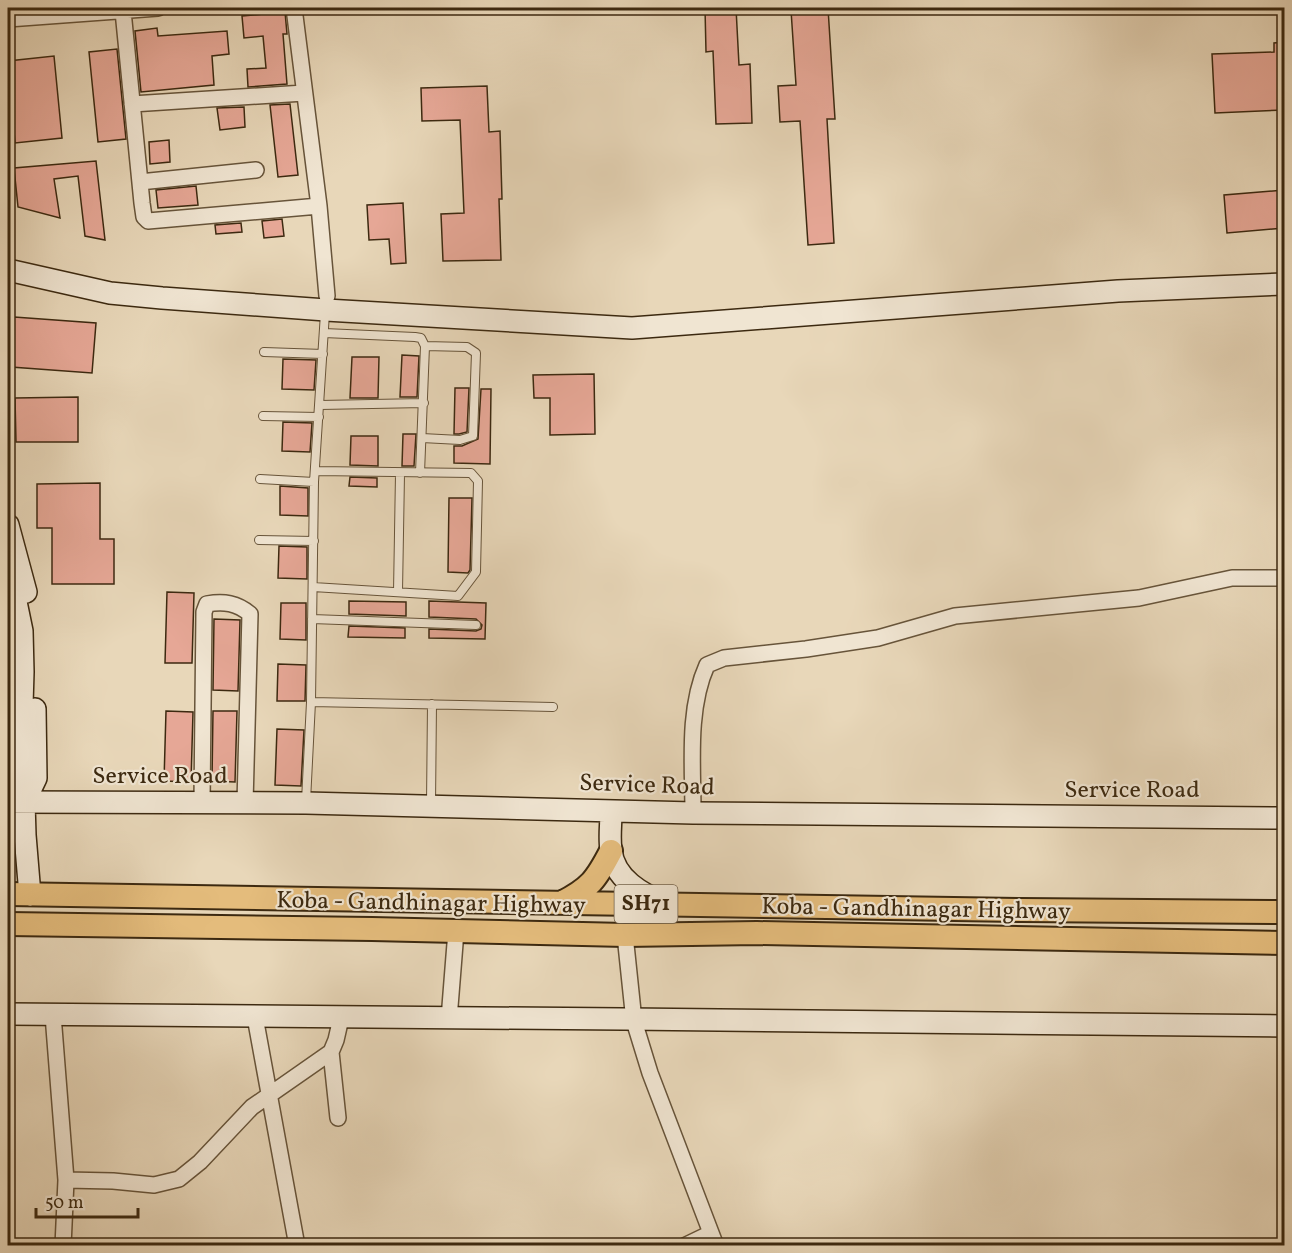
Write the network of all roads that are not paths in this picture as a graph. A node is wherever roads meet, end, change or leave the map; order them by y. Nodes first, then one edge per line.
1 (158, 8) edge
2 (294, 8) edge
3 (115, 10) edge
4 (8, 19) edge
5 (304, 93) junction
6 (132, 105) junction
7 (256, 170) dead end
8 (140, 182) junction
9 (319, 207) junction
10 (8, 257) edge
11 (1284, 269) edge
12 (8, 270) edge
13 (1284, 284) edge
14 (326, 303) junction
15 (324, 333) junction
16 (425, 346) junction
17 (264, 352) dead end
18 (323, 354) junction
19 (424, 403) junction
20 (320, 405) junction
21 (263, 416) dead end
22 (319, 417) junction
23 (422, 438) junction
24 (316, 471) junction
25 (420, 473) junction
26 (400, 474) junction
27 (260, 479) dead end
28 (314, 482) junction
29 (8, 525) edge
30 (259, 540) dead end
31 (314, 541) junction
32 (8, 573) edge
33 (1284, 578) edge
34 (313, 587) junction
35 (398, 592) junction
36 (13, 612) edge
37 (312, 619) junction
38 (476, 625) dead end
39 (311, 702) junction
40 (432, 704) junction
41 (553, 707) dead end
42 (16, 802) edge
43 (202, 802) junction
44 (245, 802) junction
45 (306, 803) junction
46 (431, 806) junction
47 (611, 812) junction
48 (693, 813) junction
49 (1284, 818) edge
50 (611, 851) junction
51 (8, 894) edge
52 (30, 895) junction
53 (561, 903) junction
54 (666, 904) junction
55 (1284, 912) edge
56 (8, 924) edge
57 (456, 931) junction
58 (626, 935) junction
59 (1284, 943) edge
60 (8, 1014) edge
61 (52, 1015) junction
62 (255, 1017) junction
63 (341, 1018) junction
64 (449, 1019) junction
65 (634, 1021) junction
66 (1284, 1026) edge
67 (331, 1052) junction
68 (270, 1095) junction
69 (338, 1118) dead end
70 (66, 1180) junction
71 (714, 1239) edge
72 (63, 1245) edge
73 (297, 1245) edge
74 (684, 1245) edge

1 - 3 street
2 - 5 street
3 - 4 street
3 - 6 street
5 - 6 street
5 - 9 street
6 - 8 street
7 - 8 street
8 - 9 street
9 - 14 street
10 - 14 street
11 - 14 street
12 - 14 street
13 - 14 street
14 - 15 lane
15 - 16 lane
15 - 18 lane
16 - 19 lane
16 - 23 lane
17 - 18 lane
18 - 20 lane
19 - 20 lane
19 - 23 lane
20 - 22 lane
21 - 22 lane
22 - 24 lane
23 - 25 lane
24 - 26 lane
24 - 28 lane
25 - 26 lane
25 - 35 lane
26 - 35 lane
27 - 28 lane
28 - 31 lane
29 - 42 street
30 - 31 lane
31 - 34 lane
32 - 36 street
33 - 48 street
34 - 35 lane
34 - 37 lane
36 - 42 street
37 - 38 lane
37 - 39 lane
39 - 40 lane
39 - 45 lane
40 - 41 lane
40 - 46 lane
42 - 43 street, Service Road
42 - 52 street
43 - 44 street, Service Road
43 - 44 street
44 - 45 street, Service Road
45 - 46 street, Service Road
46 - 47 street, Service Road
47 - 48 street, Service Road
47 - 50 street
48 - 49 street, Service Road
50 - 53 main road
50 - 54 street
51 - 52 main road, SH71
52 - 53 main road, SH71
53 - 54 main road, SH71
54 - 55 main road, SH71
56 - 57 main road, Koba - Gandhinagar Highway / SH71
57 - 58 main road, Koba - Gandhinagar Highway / SH71
57 - 64 street
58 - 59 main road, Koba - Gandhinagar Highway / SH71
58 - 65 street
60 - 61 street
61 - 62 street
61 - 70 street
62 - 63 street
62 - 68 street
63 - 64 street
63 - 67 street
64 - 65 street
65 - 66 street
65 - 71 street
67 - 68 street
67 - 69 street
68 - 70 street
68 - 73 street
70 - 72 street
71 - 74 street

